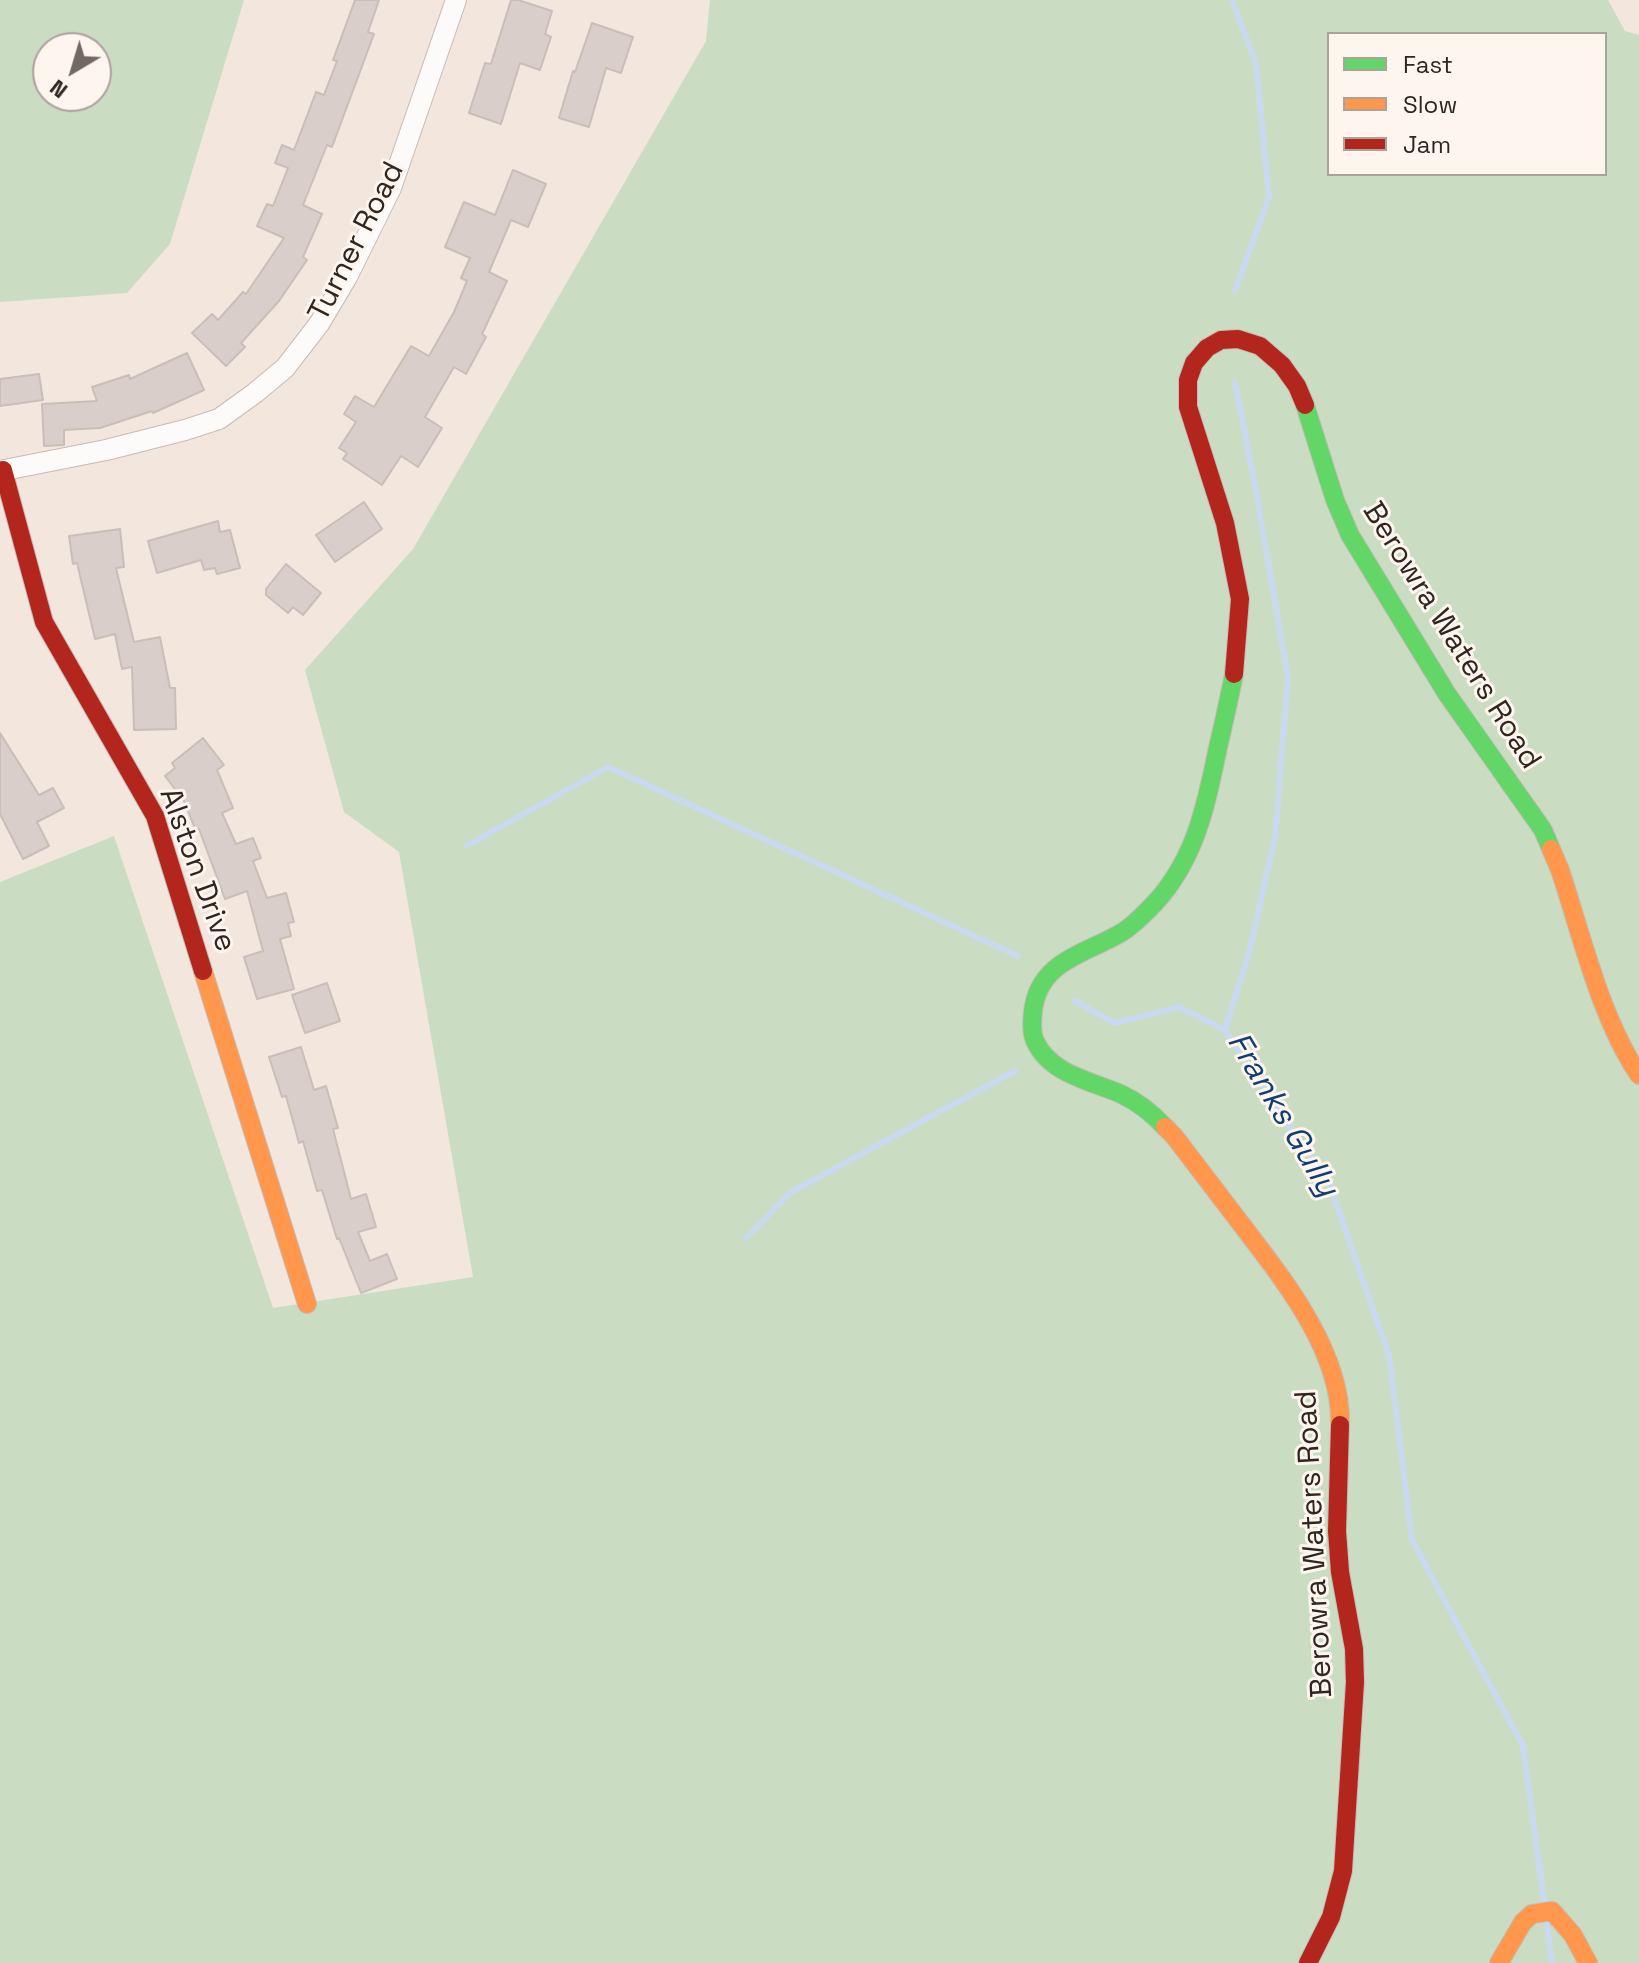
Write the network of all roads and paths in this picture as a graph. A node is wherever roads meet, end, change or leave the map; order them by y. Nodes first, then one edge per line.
1 (456, 0) edge
2 (2, 471) edge
3 (1639, 1075) edge
4 (307, 1304) dead end
5 (1308, 1963) edge
6 (1499, 1963) edge
7 (1588, 1963) edge

1 - 2 street, Turner Road
2 - 4 main road, Alston Drive
3 - 5 main road, Berowra Waters Road
6 - 7 main road

